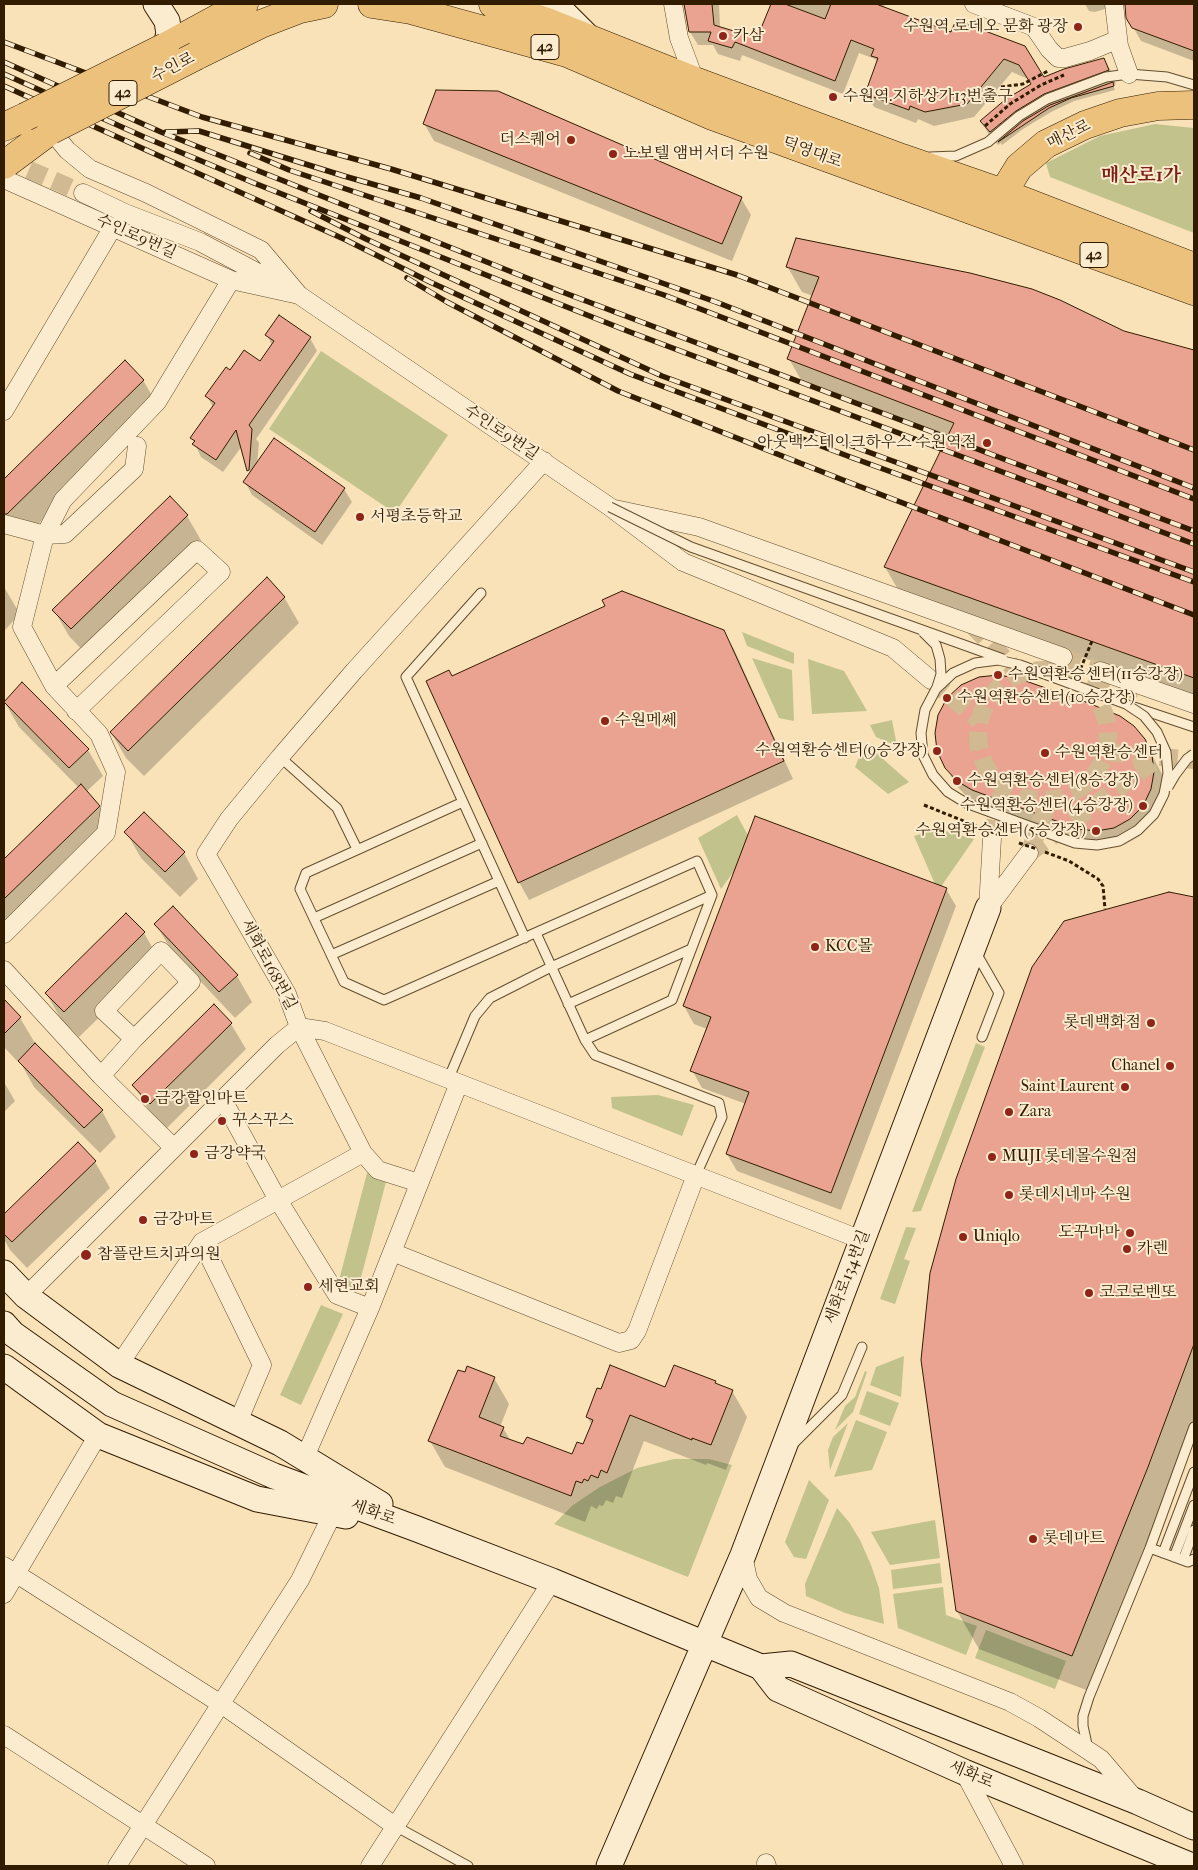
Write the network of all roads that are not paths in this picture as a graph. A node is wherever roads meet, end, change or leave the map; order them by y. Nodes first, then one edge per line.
1 (156, 4) edge
2 (244, 4) edge
3 (372, 4) edge
4 (493, 4) edge
5 (541, 4) edge
6 (673, 4) edge
7 (974, 4) edge
8 (1114, 4) edge
9 (306, 6) edge
10 (589, 38) junction
11 (1120, 46) junction
12 (165, 48) junction
13 (1129, 74) junction
14 (695, 81) junction
15 (1191, 101) edge
16 (14, 122) edge
17 (50, 130) junction
18 (902, 158) junction
19 (4, 165) edge
20 (4, 179) edge
21 (83, 193) tunnel mouth
22 (1003, 193) junction
23 (993, 218) junction
24 (113, 227) junction
25 (1194, 268) edge
26 (231, 280) junction
27 (1194, 292) edge
28 (299, 295) junction
29 (4, 411) edge
30 (137, 446) dead end
31 (544, 462) junction
32 (610, 507) junction
33 (4, 524) edge
34 (699, 527) junction
35 (45, 535) junction
36 (683, 562) junction
37 (481, 593) dead end
38 (919, 629) junction
39 (1063, 658) tunnel mouth
40 (1020, 665) junction
41 (1100, 671) tunnel mouth
42 (354, 672) joint
43 (934, 684) junction
44 (54, 686) junction
45 (1126, 704) junction
46 (1194, 704) edge
47 (76, 711) junction
48 (1194, 727) edge
49 (1194, 754) edge
50 (280, 757) junction
51 (1164, 794) junction
52 (463, 802) junction
53 (997, 837) tunnel mouth
54 (482, 843) junction
55 (1024, 848) tunnel mouth
56 (357, 849) junction
57 (499, 881) junction
58 (712, 895) junction
59 (988, 908) junction
60 (314, 918) junction
61 (536, 933) junction
62 (4, 934) edge
63 (525, 938) junction
64 (973, 947) junction
65 (692, 949) junction
66 (331, 956) junction
67 (551, 967) junction
68 (4, 970) edge
69 (568, 1004) junction
70 (299, 1027) junction
71 (982, 1036) dead end
72 (134, 1039) junction
73 (585, 1040) junction
74 (101, 1076) junction
75 (454, 1082) junction
76 (223, 1100) junction
77 (174, 1148) junction
78 (363, 1153) junction
79 (696, 1175) junction
80 (419, 1183) junction
81 (278, 1200) junction
82 (862, 1240) junction
83 (202, 1242) junction
84 (392, 1252) junction
85 (4, 1273) edge
86 (26, 1296) junction
87 (370, 1308) junction
88 (4, 1324) edge
89 (862, 1347) dead end
90 (119, 1364) junction
91 (4, 1367) edge
92 (238, 1422) junction
93 (1194, 1427) edge
94 (98, 1435) junction
95 (306, 1457) junction
96 (780, 1457) junction
97 (1194, 1472) edge
98 (1194, 1505) edge
99 (333, 1513) junction
100 (418, 1529) junction
101 (1194, 1530) edge
102 (1150, 1548) junction
103 (1163, 1553) junction
104 (743, 1555) junction
105 (1178, 1558) junction
106 (1194, 1559) edge
107 (10, 1570) edge
108 (552, 1581) junction
109 (4, 1594) edge
110 (703, 1645) junction
111 (762, 1667) junction
112 (221, 1704) junction
113 (4, 1735) edge
114 (1088, 1750) junction
115 (964, 1772) junction
116 (1138, 1802) junction
117 (143, 1826) junction
118 (396, 1826) junction
119 (1194, 1827) edge
120 (117, 1866) edge
121 (206, 1866) edge
122 (370, 1866) edge
123 (468, 1866) edge
124 (609, 1866) edge
125 (1014, 1866) edge
126 (1192, 1866) edge

1 - 12 main road
2 - 12 main road, 수인로 / 42
3 - 23 main road, 덕영대로 / 42
4 - 10 main road, 덕영대로 / 42
5 - 10 main road
6 - 14 street
7 - 11 street
8 - 11 street
9 - 17 main road, 수인로 / 42, bridge
10 - 14 main road, 덕영대로 / 42
11 - 13 street
12 - 16 main road, 수인로 / 42, bridge
13 - 15 lane
13 - 18 lane
14 - 18 main road, 덕영대로 / 42
15 - 22 main road, 매산로
17 - 19 main road, 수인로 / 42
17 - 28 street, 수인로9번길
18 - 22 main road, 덕영대로 / 42
20 - 24 street, 수인로9번길
21 - 28 street
22 - 23 main road, 매산로
22 - 25 main road, 덕영대로
23 - 27 main road, 덕영대로 / 42
24 - 26 street, 수인로9번길
24 - 29 street
26 - 28 street, 수인로9번길
26 - 35 street
28 - 31 street, 수인로9번길
30 - 35 street
31 - 32 street
31 - 42 street, 수인로9번길
32 - 34 street
32 - 36 street
32 - 38 lane, bridge
33 - 35 street
34 - 36 street
34 - 39 street
35 - 44 street
36 - 43 street
37 - 52 lane
38 - 40 lane, bridge
38 - 43 lane, bridge
40 - 43 lane, bridge
40 - 45 lane, bridge
41 - 46 street
42 - 50 street, 세화로168번길
43 - 51 lane, bridge
44 - 47 street
44 - 47 street
45 - 48 lane, bridge
45 - 51 lane, bridge
47 - 62 street
49 - 51 lane, bridge
50 - 56 lane
50 - 70 street, 세화로168번길
52 - 54 lane
52 - 56 lane
53 - 59 street
54 - 57 lane
54 - 60 lane
55 - 59 street
56 - 60 lane
57 - 63 lane
57 - 66 lane
58 - 61 lane
58 - 65 lane
58 - 67 lane
59 - 64 main road, 세화로134번길
60 - 66 lane
61 - 63 lane
61 - 67 lane
63 - 66 lane
64 - 71 lane
64 - 82 main road, 세화로134번길
65 - 69 lane
65 - 73 lane
67 - 69 lane
67 - 75 lane
68 - 74 street
69 - 73 lane
70 - 75 street
70 - 76 street, 세화로168번길
70 - 78 street
72 - 72 street
72 - 74 street
73 - 79 lane
74 - 77 street
75 - 79 street
75 - 80 street
76 - 77 street, 세화로168번길
76 - 81 street
77 - 86 street, 세화로168번길
78 - 80 street
78 - 81 street
79 - 82 street
79 - 84 street
80 - 84 street
81 - 83 street
81 - 87 street
82 - 96 main road, 세화로134번길
83 - 90 street
83 - 92 street
84 - 87 street
85 - 86 main road
86 - 90 main road
87 - 95 street
88 - 100 main road, 세화로
89 - 96 lane
90 - 92 main road
91 - 94 main road
92 - 95 main road
93 - 102 lane
94 - 99 main road
94 - 107 street
95 - 100 main road
96 - 104 main road, 세화로134번길
97 - 103 lane
98 - 105 lane
99 - 100 main road
99 - 112 street
100 - 108 main road, 세화로
101 - 105 lane
102 - 103 lane
102 - 114 lane
103 - 105 lane
104 - 110 main road, 세화로134번길
104 - 114 street
105 - 106 lane
107 - 109 street
107 - 112 street
108 - 110 main road, 세화로
108 - 118 street
110 - 111 main road, 세화로
110 - 124 main road, 세화로134번길
111 - 115 main road, 세화로
111 - 116 main road, 세화로
112 - 117 street
112 - 118 street
113 - 117 street
114 - 116 street
115 - 125 street
115 - 126 main road, 세화로
116 - 119 main road, 세화로
117 - 120 street
117 - 121 street
118 - 122 street
118 - 123 lane

